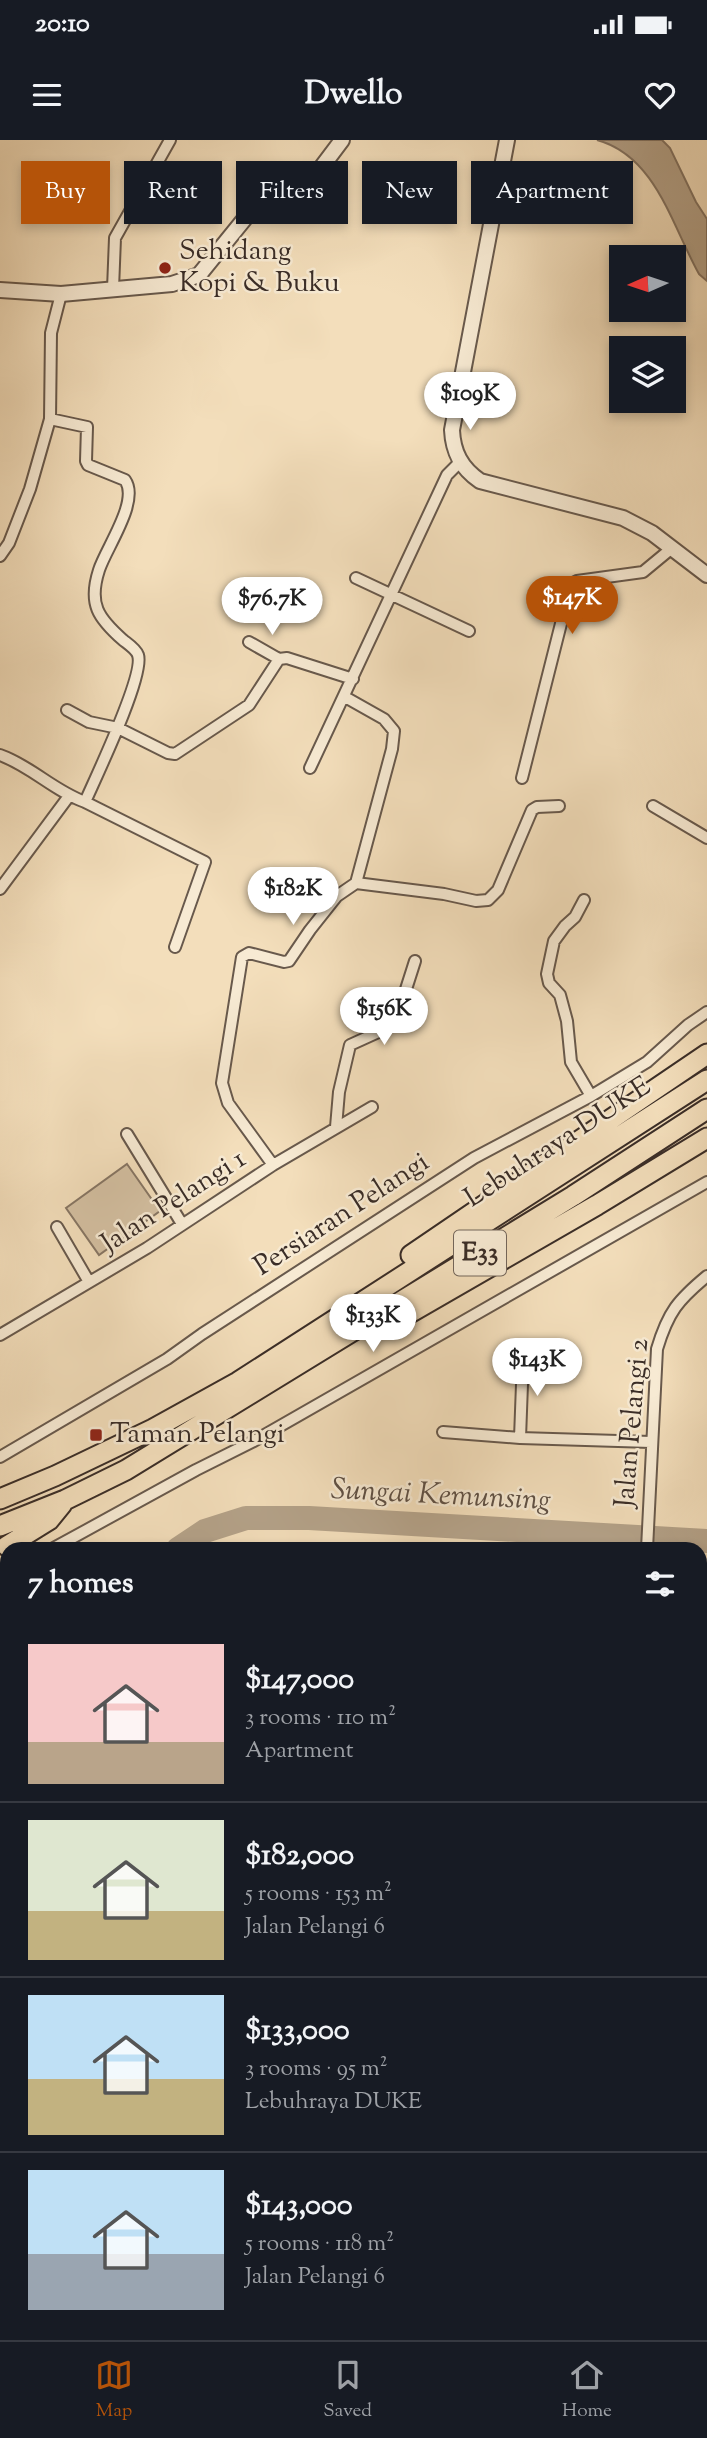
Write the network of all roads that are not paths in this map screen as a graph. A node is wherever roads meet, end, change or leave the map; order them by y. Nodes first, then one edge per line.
1 (170, 140) edge
2 (342, 140) edge
3 (507, 140) edge
4 (113, 289) junction
5 (0, 290) edge
6 (61, 294) junction
7 (50, 419) junction
8 (460, 462) junction
9 (672, 548) junction
10 (0, 556) edge
11 (707, 575) edge
12 (356, 578) dead end
13 (391, 594) junction
14 (469, 631) dead end
15 (249, 642) dead end
16 (279, 659) junction
17 (353, 679) junction
18 (345, 697) junction
19 (67, 710) dead end
20 (118, 729) junction
21 (0, 755) edge
22 (310, 768) dead end
23 (522, 778) dead end
24 (69, 796) junction
25 (85, 802) junction
26 (559, 806) dead end
27 (653, 806) dead end
28 (707, 838) edge
29 (356, 883) junction
30 (0, 889) edge
31 (584, 900) dead end
32 (174, 947) dead end
33 (415, 961) dead end
34 (707, 1012) edge
35 (707, 1054) edge
36 (703, 1083) edge
37 (592, 1096) junction
38 (372, 1107) dead end
39 (707, 1109) edge
40 (336, 1127) junction
41 (127, 1134) dead end
42 (707, 1138) edge
43 (273, 1165) junction
44 (707, 1182) edge
45 (182, 1224) junction
46 (57, 1227) dead end
47 (707, 1276) edge
48 (89, 1283) junction
49 (0, 1335) edge
50 (286, 1351) junction
51 (523, 1357) dead end
52 (252, 1395) junction
53 (443, 1432) dead end
54 (520, 1438) junction
55 (651, 1442) junction
56 (0, 1457) edge
57 (0, 1499) edge
58 (65, 1500) junction
59 (0, 1526) edge
60 (16, 1542) edge
61 (65, 1542) edge
62 (647, 1542) edge

1 - 4 street
2 - 4 street
3 - 8 street
4 - 6 street
5 - 6 street
6 - 7 street
7 - 10 street
7 - 20 street
8 - 9 street
8 - 13 street
9 - 11 street
9 - 23 street
12 - 13 street
13 - 14 street
13 - 17 street
15 - 16 street
16 - 17 street
16 - 20 street
17 - 18 street
18 - 22 street
18 - 29 street
19 - 20 street
20 - 25 street
21 - 24 street
24 - 25 street
24 - 30 street
25 - 32 street
26 - 29 street
27 - 28 street
29 - 43 street
31 - 37 street
33 - 40 street
34 - 37 street, Persiaran Pelangi
35 - 50 highway
36 - 50 highway, Lebuhraya DUKE / E33
37 - 56 street, Persiaran Pelangi
38 - 40 street, Jalan Pelangi 1
39 - 52 highway, Lebuhraya DUKE / E33
40 - 43 street, Jalan Pelangi 1
41 - 45 street
42 - 52 highway
43 - 45 street, Jalan Pelangi 1
44 - 61 street
45 - 48 street, Jalan Pelangi 1
46 - 48 street
47 - 55 street, Jalan Pelangi 2
48 - 49 street, Jalan Pelangi 1
50 - 57 highway, Lebuhraya DUKE / E33
51 - 54 street
52 - 58 highway, Lebuhraya DUKE / E33
53 - 54 street
54 - 55 street
55 - 62 street, Jalan Pelangi 2
58 - 59 highway, Lebuhraya DUKE / E33
58 - 60 highway

